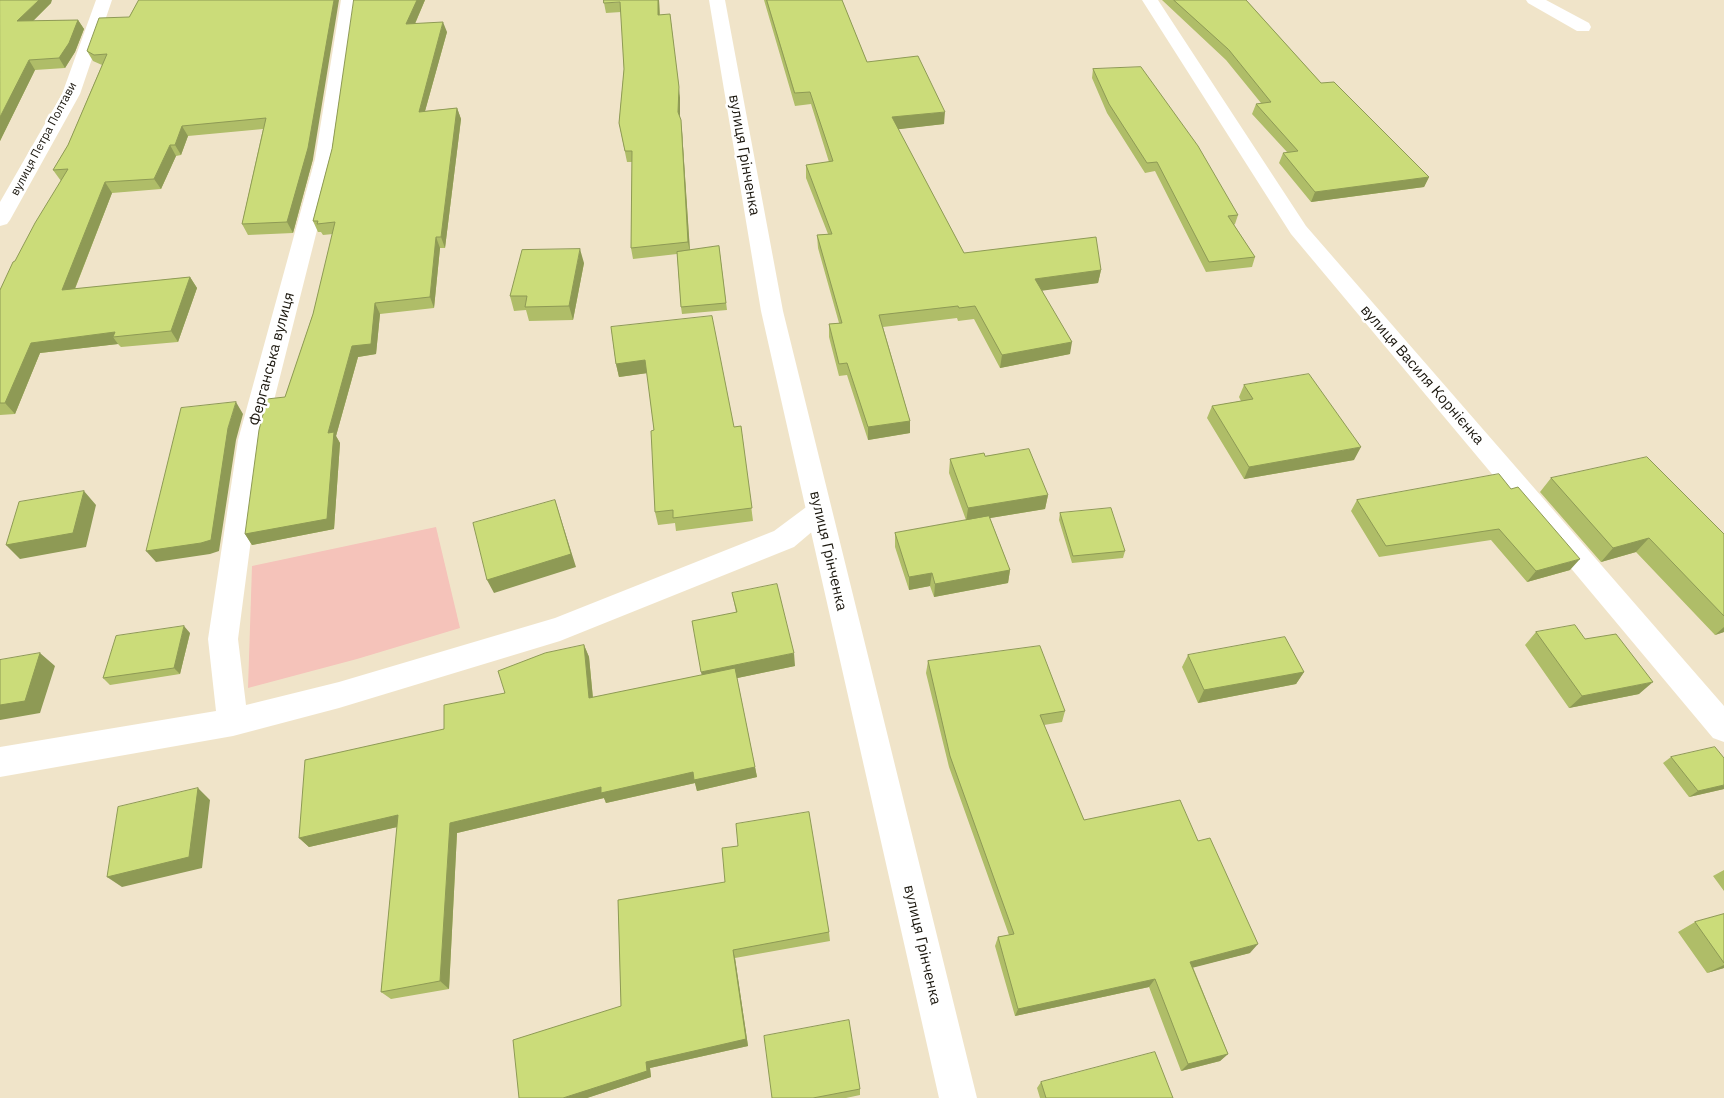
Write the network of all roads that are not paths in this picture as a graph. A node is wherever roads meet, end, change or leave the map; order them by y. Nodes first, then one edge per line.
1 (104, 0) edge
2 (349, 0) edge
3 (717, 0) edge
4 (1150, 0) edge
5 (1534, 0) edge
6 (1583, 27) dead end
7 (0, 220) edge
8 (818, 512) junction
9 (233, 722) junction
10 (1724, 728) edge
11 (0, 762) edge
12 (958, 1098) edge

1 - 7 street, вулиця Петра Полтави
2 - 9 street, Ферганська вулиця
3 - 8 street, вулиця Грінченка
4 - 10 street, вулиця Василя Корнієнка
5 - 6 street
8 - 9 street
8 - 12 street, вулиця Грінченка
9 - 11 street

